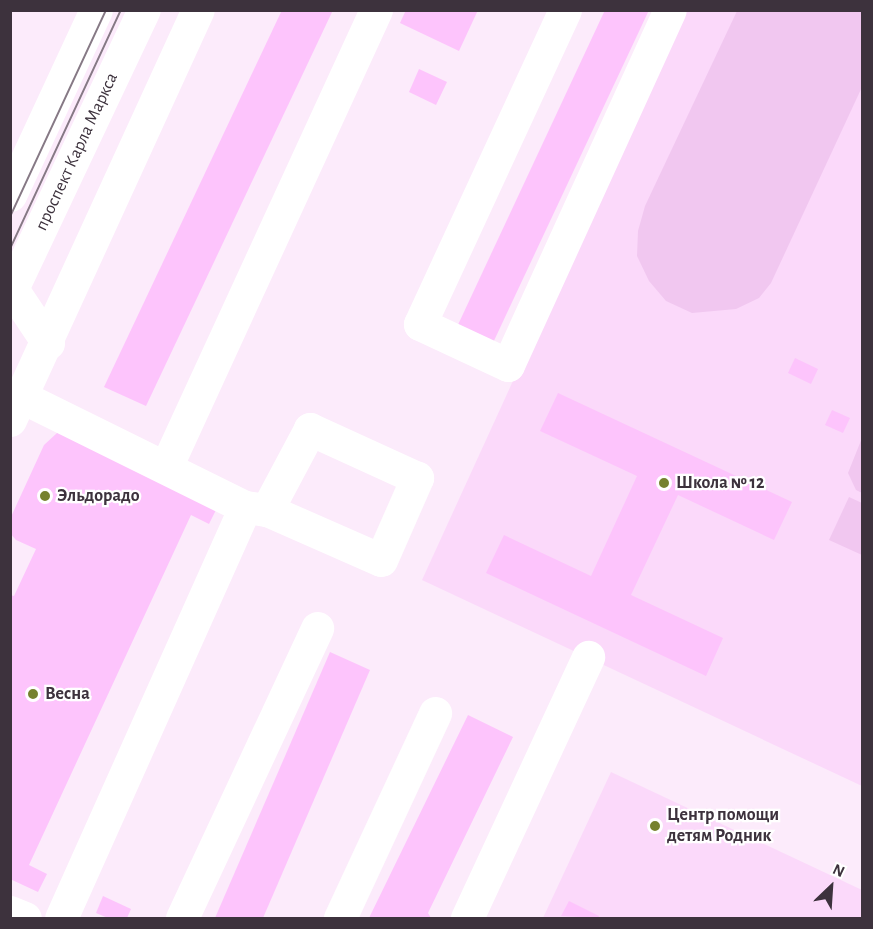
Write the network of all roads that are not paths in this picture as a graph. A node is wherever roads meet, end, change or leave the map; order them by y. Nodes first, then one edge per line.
1 (96, 10) edge
2 (144, 10) edge
3 (198, 10) edge
4 (376, 10) edge
5 (565, 10) edge
6 (670, 10) edge
7 (10, 195) edge
8 (11, 291) edge
9 (48, 343) junction
10 (16, 408) edge
11 (166, 467) junction
12 (256, 509) junction
13 (317, 628) dead end
14 (588, 657) dead end
15 (435, 713) dead end
16 (10, 912) edge
17 (25, 918) edge
18 (61, 918) edge
19 (182, 918) edge
20 (340, 918) edge
21 (467, 918) edge

1 - 7 main road
2 - 8 main road, проспект Карла Маркса
3 - 9 main road
4 - 11 main road
5 - 6 main road
8 - 9 main road
9 - 10 main road
10 - 11 main road
11 - 12 main road
12 - 12 main road
12 - 18 main road
13 - 19 main road
14 - 21 main road
15 - 20 main road
16 - 17 main road

